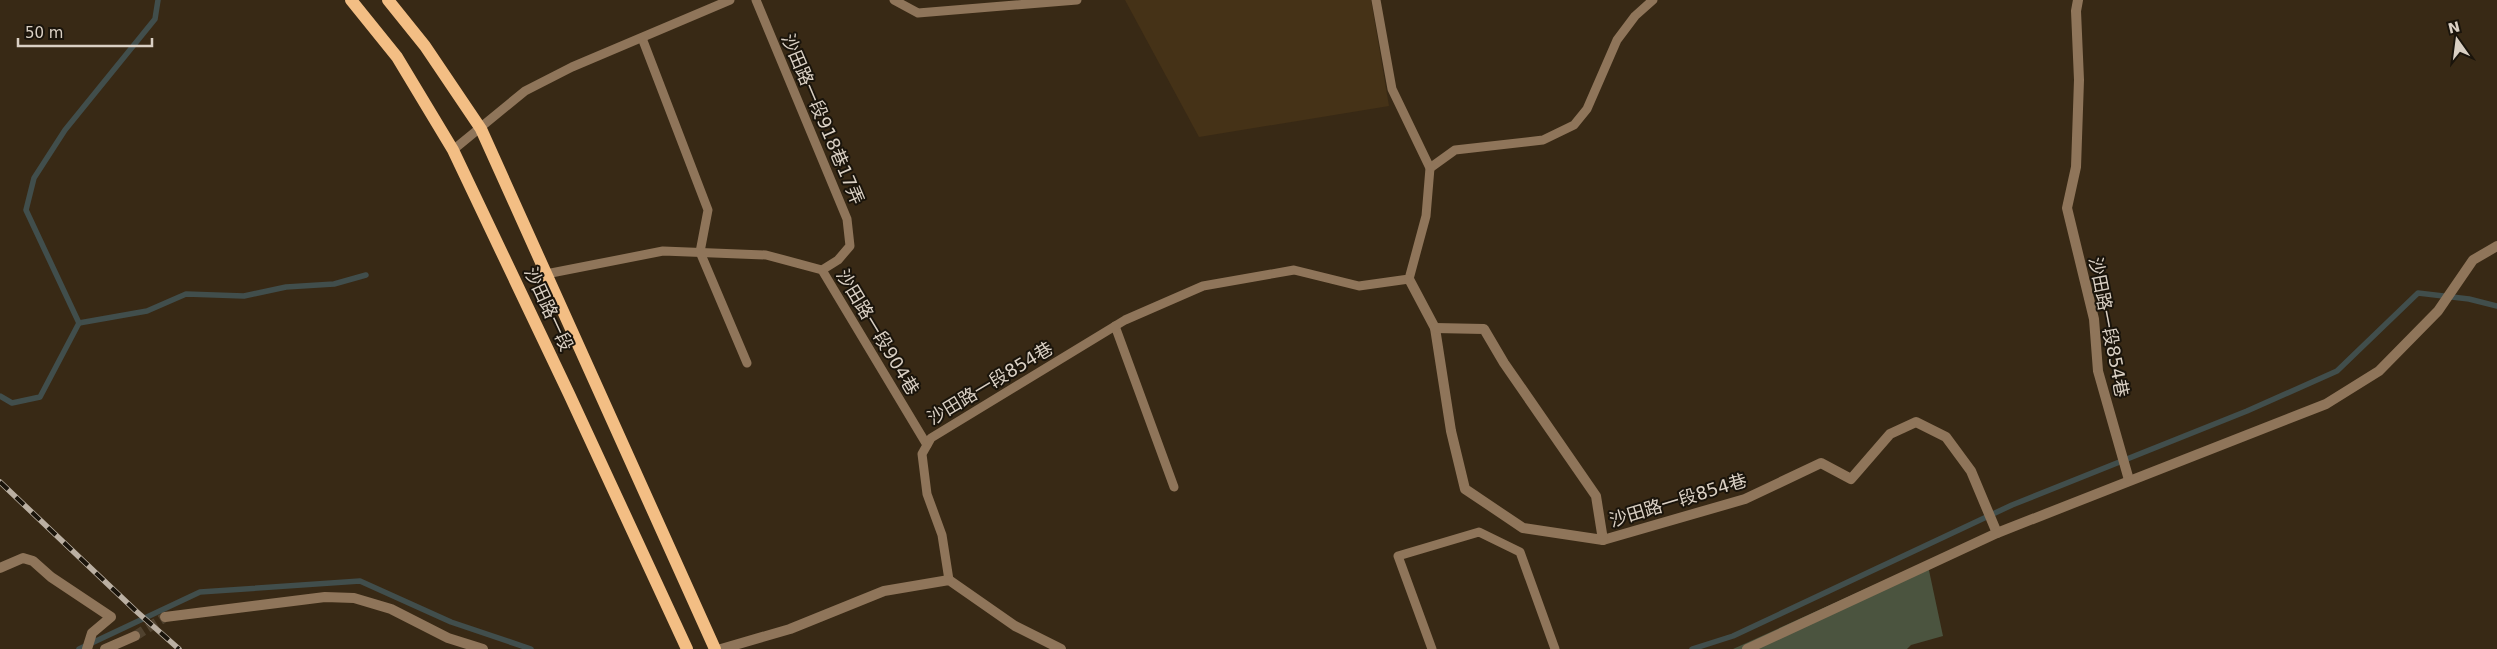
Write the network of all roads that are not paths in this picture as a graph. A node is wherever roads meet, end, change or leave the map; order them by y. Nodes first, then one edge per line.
1 (351, 0) edge
2 (388, 0) edge
3 (730, 0) edge
4 (756, 0) edge
5 (894, 0) edge
6 (1077, 0) edge
7 (1376, 0) edge
8 (1652, 0) edge
9 (2078, 0) edge
10 (642, 38) junction
11 (481, 129) junction
12 (453, 150) junction
13 (1430, 168) junction
14 (2497, 246) edge
15 (700, 252) junction
16 (822, 270) junction
17 (546, 274) junction
18 (1409, 279) junction
19 (1115, 326) junction
20 (1435, 328) junction
21 (747, 363) dead end
22 (926, 445) junction
23 (2129, 480) junction
24 (1174, 487) dead end
25 (1997, 532) junction
26 (1603, 540) junction
27 (0, 568) edge
28 (950, 580) junction
29 (165, 617) tunnel mouth
30 (135, 636) tunnel mouth
31 (87, 649) edge
32 (105, 649) edge
33 (483, 649) edge
34 (687, 649) edge
35 (715, 649) edge
36 (721, 649) edge
37 (1061, 649) edge
38 (1432, 649) edge
39 (1555, 649) edge
40 (1747, 649) edge

1 - 12 main road, 沙田路一段
2 - 11 main road, 沙田路一段
3 - 10 lane
4 - 16 lane, 沙田路一段918巷17弄
5 - 6 lane
7 - 13 lane
8 - 13 lane
9 - 23 street, 沙田路一段854巷
10 - 11 lane
10 - 15 lane
11 - 12 lane
11 - 17 main road, 沙田路一段
12 - 34 main road, 沙田路一段
13 - 18 lane
14 - 23 street
15 - 16 lane, 沙田路一段904巷
15 - 17 lane, 沙田路一段904巷
15 - 21 lane
16 - 22 lane, 沙田路一段904巷
17 - 35 main road, 沙田路一段
18 - 19 lane, 沙田路一段854巷
18 - 20 street, 沙田路一段854巷
19 - 22 lane, 沙田路一段854巷
19 - 24 lane
20 - 26 street, 沙田路一段854巷
20 - 26 street, 沙田路一段854巷
22 - 28 lane, 沙田路一段854巷
23 - 25 street
25 - 26 street, 沙田路一段854巷
25 - 40 street
27 - 31 street
28 - 36 street
28 - 37 street
29 - 33 street
30 - 32 street
38 - 39 lane

